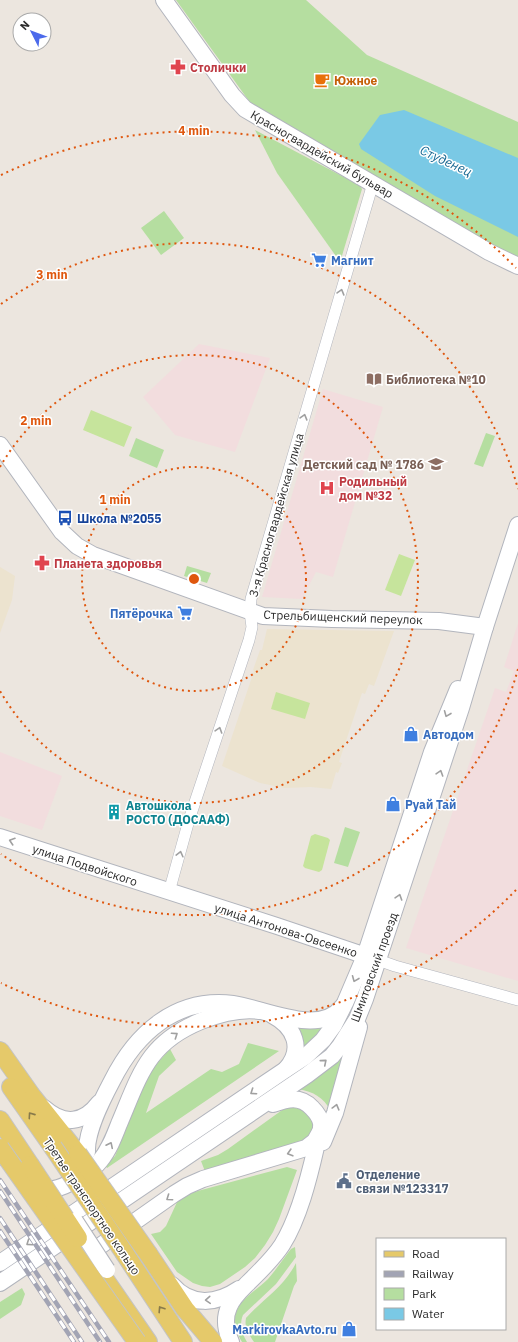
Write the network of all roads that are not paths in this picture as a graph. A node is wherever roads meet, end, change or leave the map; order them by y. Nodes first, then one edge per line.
1 (164, 0) edge
2 (371, 183) junction
3 (518, 266) edge
4 (0, 445) edge
5 (518, 525) edge
6 (250, 612) junction
7 (485, 626) junction
8 (0, 837) edge
9 (170, 892) junction
10 (371, 958) junction
11 (518, 1000) edge
12 (345, 1003) junction
13 (263, 1012) junction
14 (0, 1051) edge
15 (285, 1070) junction
16 (0, 1072) edge
17 (108, 1090) junction
18 (31, 1095) junction
19 (0, 1108) edge
20 (258, 1109) junction
21 (0, 1120) edge
22 (320, 1132) junction
23 (0, 1141) edge
24 (0, 1148) edge
25 (82, 1153) junction
26 (33, 1163) junction
27 (311, 1170) junction
28 (149, 1255) junction
29 (0, 1263) edge
30 (104, 1272) junction
31 (254, 1276) junction
32 (0, 1283) edge
33 (134, 1342) edge
34 (137, 1342) edge
35 (148, 1342) edge
36 (156, 1342) edge
37 (183, 1342) edge
38 (213, 1342) edge
39 (231, 1342) edge

1 - 2 main road, Красногвардейский бульвар
2 - 3 main road, Красногвардейский бульвар
6 -> 2 street, 3-я Красногвардейская улица
4 - 6 main road, Стрельбищенский переулок
5 - 7 main road, Шмитовский проезд
6 - 7 main road, Стрельбищенский переулок
9 -> 6 street, 3-я Красногвардейская улица
7 - 10 main road, Шмитовский проезд
9 -> 8 main road, улица Подвойского
9 - 10 main road, улица Антонова-Овсеенко
10 - 11 street, улица Антонова-Овсеенко
10 -> 12 main road, Шмитовский проезд
20 -> 10 main road, Шмитовский проезд
27 -> 10 main road
12 - 13 main road
12 - 15 main road, Шмитовский проезд
13 - 15 main road
13 - 17 main road
23 -> 13 main road
14 - 18 main road
15 -> 29 main road, Шмитовский проезд
37 -> 16 main road, Третье транспортное кольцо, bridge
17 - 18 main road
17 - 25 main road
18 - 25 main road
19 - 26 main road
20 - 22 main road
20 - 32 main road, Шмитовский проезд
21 - 26 main road
22 - 27 main road
22 -> 33 main road
24 - 34 main road, bridge
25 - 28 main road, bridge
26 - 30 main road, bridge
27 - 31 main road
31 -> 28 main road
28 - 38 main road
30 - 35 main road
30 - 36 main road
31 - 39 main road

